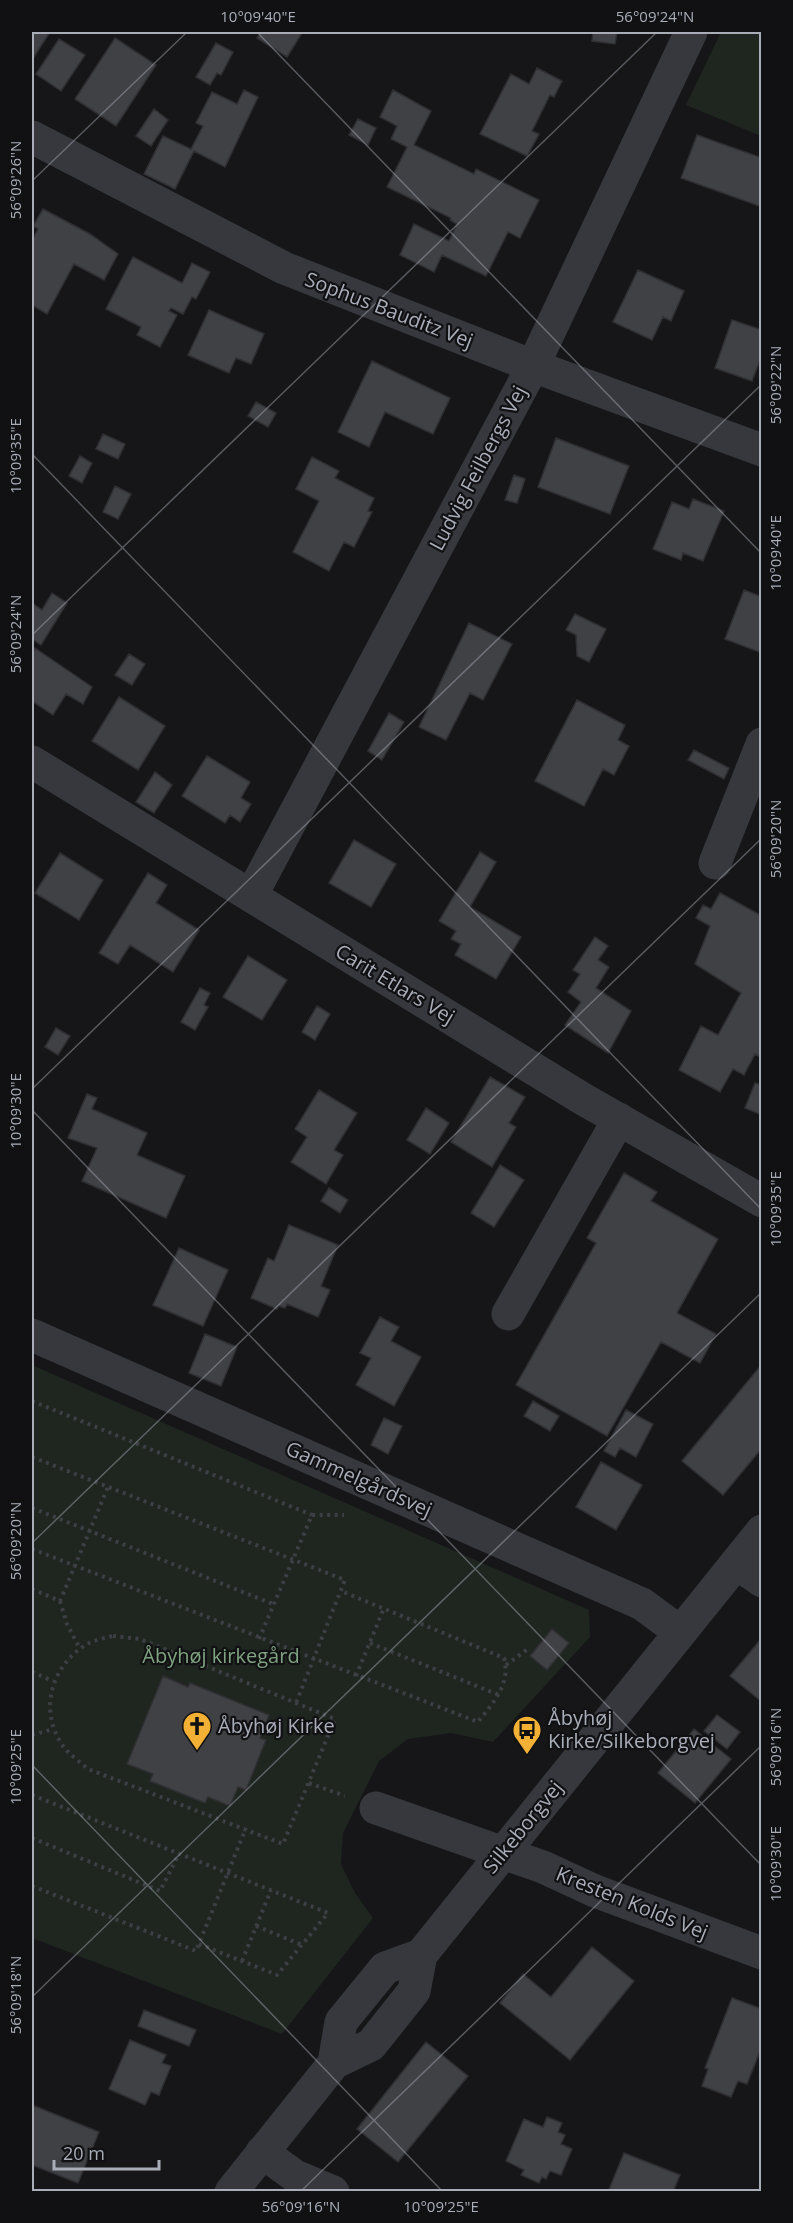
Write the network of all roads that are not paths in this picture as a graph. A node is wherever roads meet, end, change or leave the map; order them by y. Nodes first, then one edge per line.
1 (691, 32) edge
2 (32, 137) edge
3 (533, 366) junction
4 (762, 450) edge
5 (762, 744) edge
6 (32, 762) edge
7 (715, 863) dead end
8 (251, 896) junction
9 (619, 1119) junction
10 (762, 1201) edge
11 (508, 1314) dead end
12 (32, 1335) edge
13 (762, 1531) edge
14 (749, 1572) edge
15 (680, 1632) junction
16 (376, 1808) dead end
17 (502, 1853) junction
18 (762, 1953) edge
19 (262, 2152) junction
20 (231, 2192) edge
21 (333, 2192) edge

1 - 3 street, Ludvig Feilbergs Vej
2 - 3 street, Sophus Bauditz Vej
3 - 4 street, Sophus Bauditz Vej
3 - 8 street, Ludvig Feilbergs Vej
5 - 7 street
6 - 8 street, Carit Etlars Vej
8 - 9 street, Carit Etlars Vej
9 - 10 street, Carit Etlars Vej
9 - 11 street
12 - 15 street, Gammelgårdsvej
13 - 14 street, Silkeborgvej
14 - 15 street, Silkeborgvej
15 - 17 street, Silkeborgvej
16 - 17 street, Kresten Kolds Vej
17 - 18 street, Kresten Kolds Vej
17 - 19 street, Silkeborgvej
19 - 20 street, Silkeborgvej
19 - 21 street

